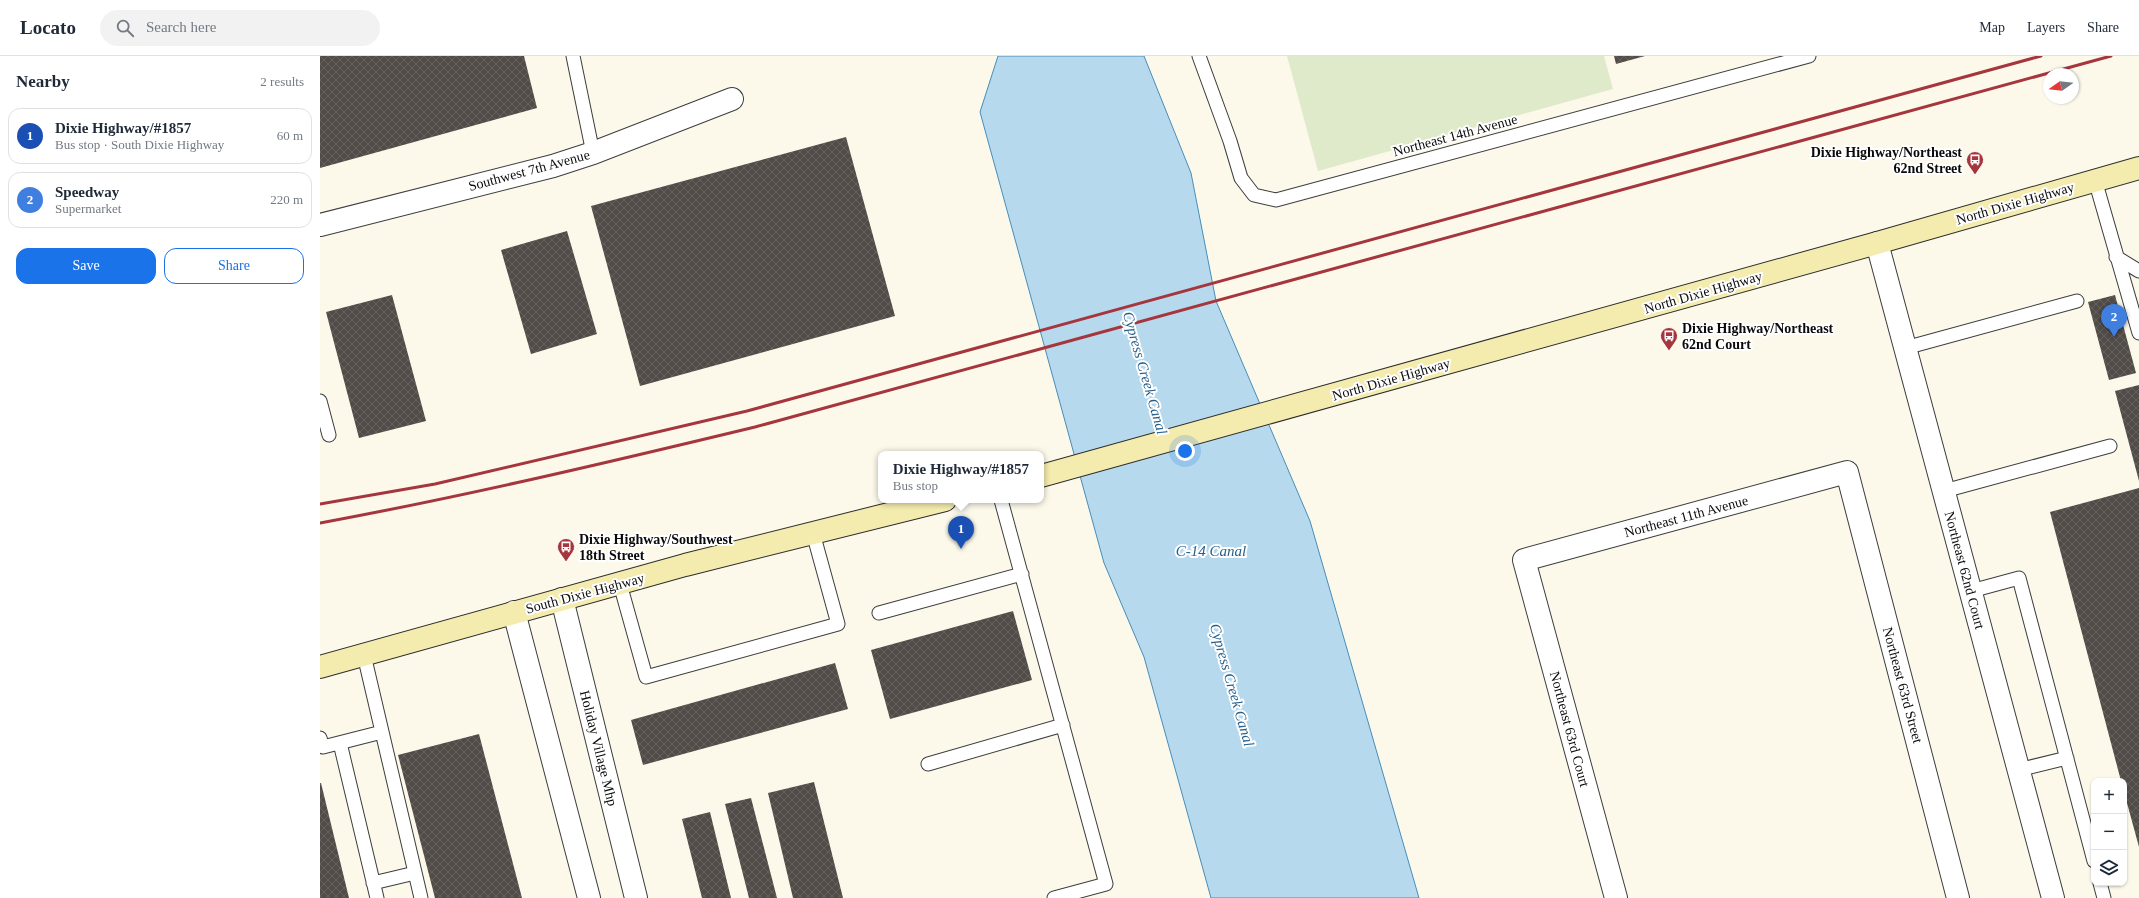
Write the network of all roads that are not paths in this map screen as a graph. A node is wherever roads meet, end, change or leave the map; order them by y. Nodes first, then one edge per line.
1 (573, 56) edge
2 (1199, 56) edge
3 (1809, 56) edge
4 (732, 99) dead end
5 (593, 153) junction
6 (2139, 168) edge
7 (2095, 180) junction
8 (320, 225) edge
9 (1877, 243) junction
10 (2116, 257) junction
11 (2139, 271) edge
12 (2077, 301) dead end
13 (2139, 333) edge
14 (1905, 348) junction
15 (320, 401) edge
16 (329, 435) dead end
17 (2110, 446) dead end
18 (1847, 472) joint
19 (1050, 474) edge
20 (1944, 491) junction
21 (933, 503) edge
22 (1003, 503) edge
23 (813, 533) junction
24 (1524, 560) joint
25 (1022, 574) junction
26 (620, 584) junction
27 (1971, 591) junction
28 (562, 599) junction
29 (514, 612) junction
30 (879, 613) dead end
31 (364, 655) junction
32 (320, 667) edge
33 (1063, 725) junction
34 (382, 732) junction
35 (320, 738) edge
36 (340, 743) junction
37 (2067, 758) junction
38 (928, 764) dead end
39 (2018, 770) junction
40 (2091, 850) edge
41 (415, 873) junction
42 (373, 883) junction
43 (2101, 886) edge
44 (377, 898) edge
45 (421, 898) edge
46 (589, 898) edge
47 (636, 898) edge
48 (1054, 898) edge
49 (1616, 898) edge
50 (1958, 898) edge
51 (2053, 898) edge
52 (2104, 898) edge

1 - 5 lane
2 - 3 lane, Northeast 14th Avenue
4 - 5 street, Southwest 7th Avenue
5 - 8 street, Southwest 7th Avenue
6 - 7 main road, North Dixie Highway
7 - 9 main road, North Dixie Highway
7 - 10 lane
9 - 14 street, Northeast 62nd Court
9 - 19 main road, North Dixie Highway
10 - 11 lane
10 - 13 lane
12 - 14 lane
14 - 20 street, Northeast 62nd Court
15 - 16 lane
17 - 20 lane
18 - 24 street, Northeast 11th Avenue
18 - 50 street, Northeast 63rd Street
20 - 27 street, Northeast 62nd Court
21 - 23 main road, South Dixie Highway
22 - 25 lane
23 - 26 main road, South Dixie Highway
23 - 26 lane
24 - 49 street, Northeast 63rd Court
25 - 30 lane
25 - 33 lane
26 - 28 main road, South Dixie Highway
27 - 37 lane
27 - 39 street, Northeast 62nd Court
28 - 29 main road, South Dixie Highway
28 - 47 street, Holiday Village Mhp
29 - 31 main road, South Dixie Highway
29 - 46 street
31 - 32 main road, South Dixie Highway
31 - 34 lane
33 - 38 lane
33 - 48 lane
34 - 36 lane
34 - 41 lane
35 - 36 lane
36 - 42 lane
37 - 39 lane
37 - 40 lane
39 - 51 street, Northeast 62nd Court
41 - 42 lane
41 - 45 lane
42 - 44 lane
43 - 52 lane

